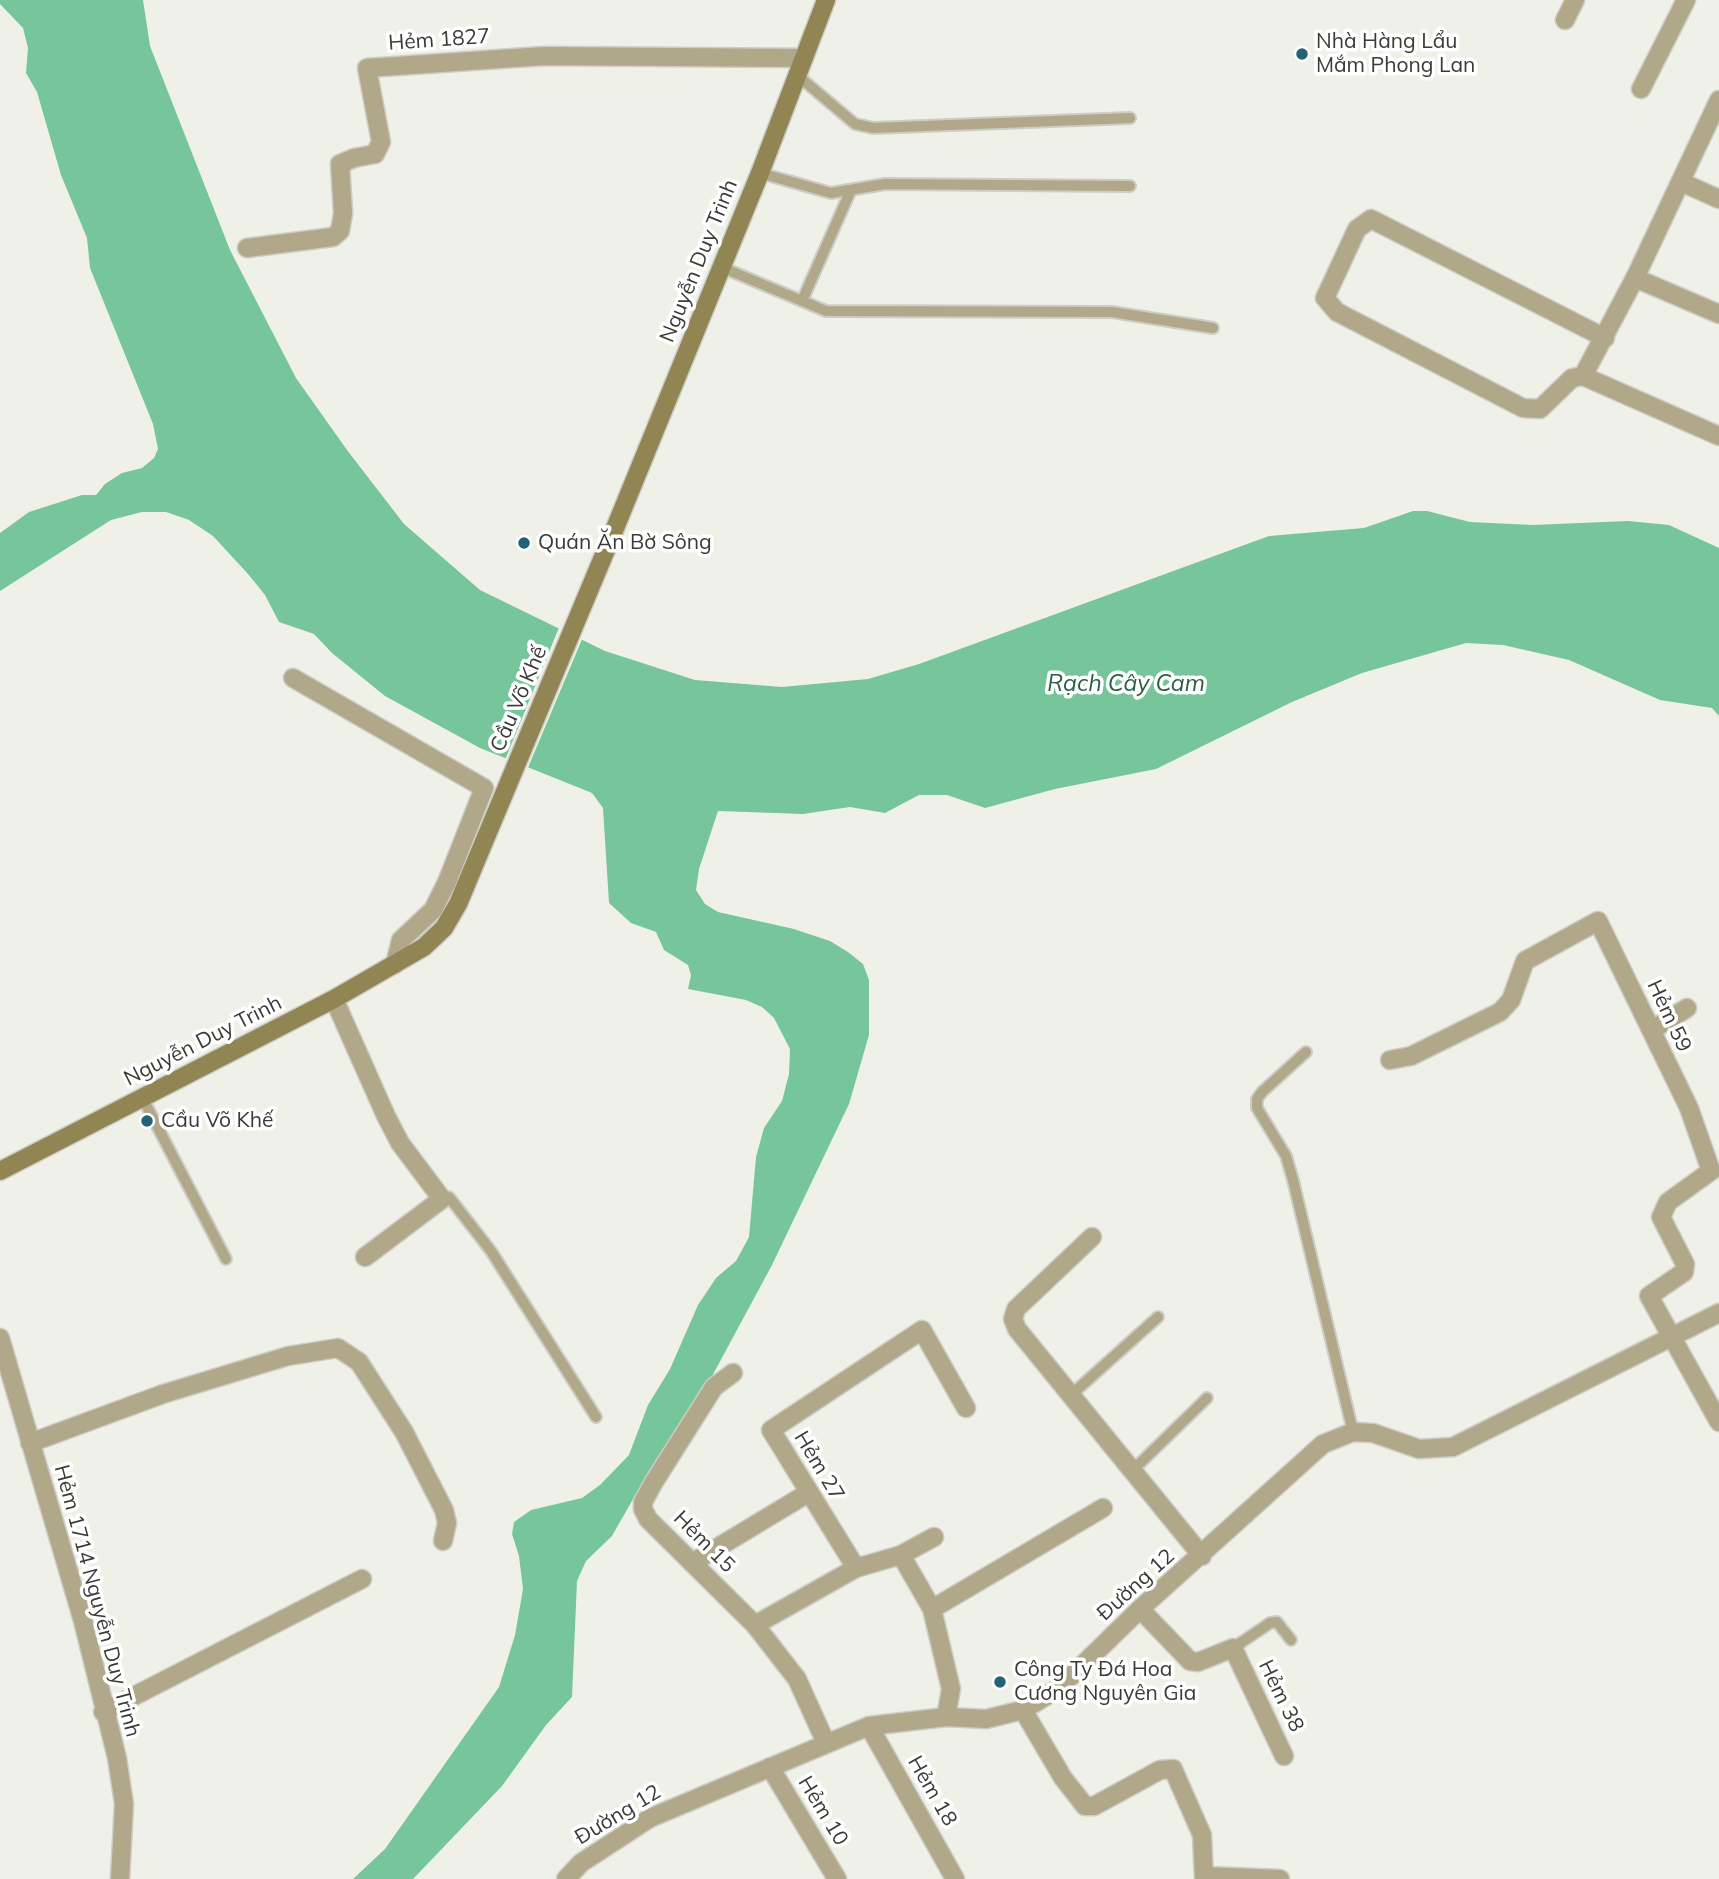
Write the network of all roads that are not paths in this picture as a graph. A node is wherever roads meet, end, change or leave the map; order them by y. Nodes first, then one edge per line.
1 (826, 0) edge
2 (1575, 0) edge
3 (1686, 0) edge
4 (1565, 20) dead end
5 (804, 58) junction
6 (797, 75) junction
7 (1642, 89) dead end
8 (1719, 100) edge
9 (1130, 118) dead end
10 (760, 173) junction
11 (1681, 182) junction
12 (1130, 186) dead end
13 (851, 190) junction
14 (1719, 199) edge
15 (247, 248) dead end
16 (721, 267) junction
17 (1635, 278) junction
18 (802, 301) junction
19 (1719, 314) edge
20 (1213, 328) dead end
21 (1605, 338) junction
22 (1583, 376) junction
23 (1719, 436) edge
24 (611, 538) joint
25 (293, 678) dead end
26 (424, 947) joint
27 (395, 964) junction
28 (334, 999) junction
29 (1687, 1008) dead end
30 (1652, 1030) junction
31 (1306, 1052) dead end
32 (1390, 1060) dead end
33 (142, 1097) junction
34 (0, 1171) edge
35 (442, 1199) junction
36 (1092, 1237) dead end
37 (365, 1257) dead end
38 (226, 1259) dead end
39 (1719, 1313) edge
40 (1158, 1317) dead end
41 (1672, 1336) junction
42 (0, 1338) edge
43 (733, 1373) dead end
44 (1071, 1395) junction
45 (1208, 1398) dead end
46 (966, 1408) dead end
47 (596, 1417) dead end
48 (1719, 1422) edge
49 (1353, 1432) junction
50 (30, 1443) junction
51 (1133, 1470) junction
52 (808, 1493) junction
53 (1103, 1507) dead end
54 (934, 1537) dead end
55 (443, 1541) dead end
56 (901, 1555) junction
57 (1202, 1556) junction
58 (692, 1563) junction
59 (856, 1568) junction
60 (362, 1579) dead end
61 (932, 1609) junction
62 (1140, 1609) junction
63 (755, 1625) junction
64 (1291, 1640) dead end
65 (1233, 1648) junction
66 (1023, 1710) junction
67 (103, 1712) junction
68 (946, 1717) junction
69 (869, 1726) junction
70 (826, 1743) junction
71 (1284, 1756) dead end
72 (770, 1767) junction
73 (1204, 1877) edge
74 (120, 1879) edge
75 (566, 1879) edge
76 (837, 1879) edge
77 (955, 1879) edge
78 (1280, 1879) edge

1 - 5 main road, Nguyễn Duy Trinh
2 - 4 street
3 - 7 street
5 - 6 main road, Nguyễn Duy Trinh
5 - 15 street, Hẻm 1827
6 - 9 lane
6 - 10 main road, Nguyễn Duy Trinh
8 - 11 street
10 - 13 lane
10 - 16 main road, Nguyễn Duy Trinh
11 - 14 street
11 - 17 street
12 - 13 lane
13 - 18 lane
16 - 18 lane
16 - 24 main road, Nguyễn Duy Trinh
17 - 19 street
17 - 21 street
18 - 20 lane
21 - 22 street
21 - 22 street
22 - 23 street
24 - 26 main road, Cầu Võ Khế
25 - 27 street
26 - 27 main road, Nguyễn Duy Trinh
27 - 28 main road, Nguyễn Duy Trinh
28 - 33 main road, Nguyễn Duy Trinh
28 - 35 street
29 - 30 street
30 - 32 street, Hẻm 59
30 - 41 street, Hẻm 59
31 - 49 lane
33 - 34 main road, Nguyễn Duy Trinh
33 - 38 lane
35 - 37 street
35 - 47 lane
36 - 44 street
39 - 41 street
40 - 44 lane
41 - 48 street
41 - 49 street
42 - 50 street, Hẻm 1714 Nguyễn Duy Trinh
43 - 58 street, Hẻm 15
44 - 51 street
45 - 51 lane
46 - 52 street, Hẻm 27
49 - 57 street, Đường 12
50 - 55 street
50 - 67 street, Hẻm 1714 Nguyễn Duy Trinh
51 - 57 street
52 - 58 street
52 - 59 street, Hẻm 27
53 - 61 street
54 - 56 street
56 - 59 street
56 - 61 street
57 - 62 street, Đường 12
58 - 63 street, Hẻm 15
59 - 63 street
60 - 67 street
61 - 68 street
62 - 65 street, Hẻm 38
62 - 66 street, Đường 12
63 - 70 street, Hẻm 15
64 - 65 lane
65 - 71 street, Hẻm 38
66 - 68 street, Đường 12
66 - 73 street
67 - 74 street, Hẻm 1714 Nguyễn Duy Trinh
68 - 69 street, Đường 12
69 - 70 street, Đường 12
69 - 77 street, Hẻm 18
70 - 72 street, Đường 12
72 - 75 street, Đường 12
72 - 76 street, Hẻm 10
73 - 78 street

